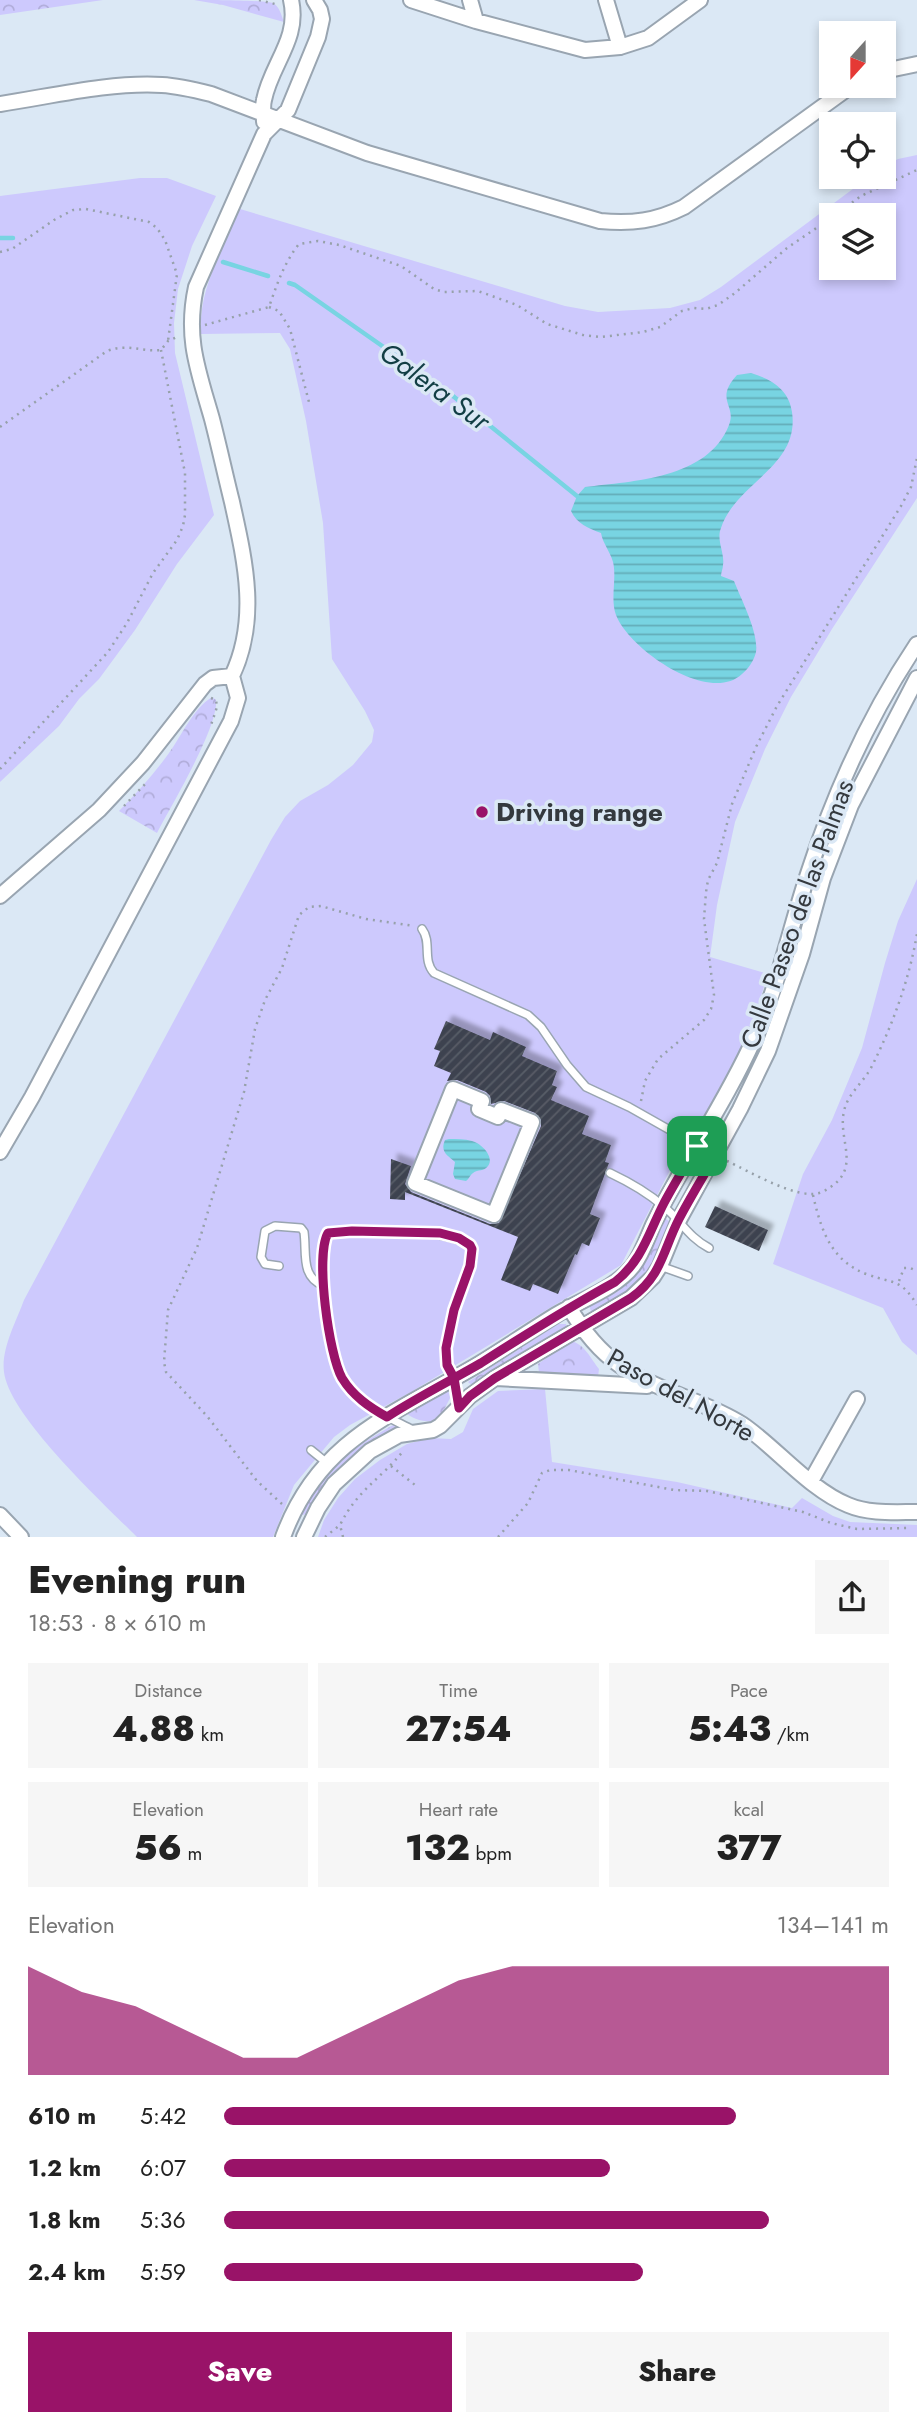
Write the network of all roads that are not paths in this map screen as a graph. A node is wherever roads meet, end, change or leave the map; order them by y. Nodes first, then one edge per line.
1 (291, 0) edge
2 (314, 0) edge
3 (411, 0) edge
4 (470, 0) edge
5 (606, 0) edge
6 (700, 0) edge
7 (476, 20) junction
8 (620, 47) junction
9 (917, 64) edge
10 (896, 68) edge
11 (834, 98) edge
12 (0, 104) edge
13 (271, 117) junction
14 (917, 645) edge
15 (232, 676) junction
16 (917, 678) edge
17 (0, 895) edge
18 (422, 929) road end
19 (697, 1146) junction
20 (0, 1152) edge
21 (715, 1156) junction
22 (610, 1172) dead end
23 (415, 1183) joint
24 (663, 1205) junction
25 (679, 1220) junction
26 (709, 1248) dead end
27 (279, 1266) dead end
28 (660, 1266) junction
29 (688, 1276) dead end
30 (324, 1286) junction
31 (569, 1307) junction
32 (581, 1327) junction
33 (454, 1378) junction
34 (495, 1378) junction
35 (656, 1386) junction
36 (857, 1399) dead end
37 (459, 1408) junction
38 (387, 1417) junction
39 (416, 1432) junction
40 (311, 1450) dead end
41 (327, 1463) junction
42 (811, 1481) junction
43 (917, 1512) edge
44 (0, 1515) edge
45 (306, 1532) edge
46 (21, 1537) edge
47 (283, 1537) edge

1 - 13 street
2 - 13 street
3 - 7 street
4 - 7 street
5 - 8 street
6 - 8 street
7 - 8 street
9 - 10 street
11 - 13 street
12 - 13 street
13 - 15 street
14 - 19 street, Calle Paseo de las Palmas
15 - 17 street
15 - 20 street
16 - 21 street, Calle Paseo de las Palmas
18 - 19 lane
19 - 21 lane
19 - 24 street, Calle Paseo de las Palmas
21 - 25 street, Calle Paseo de las Palmas
22 - 24 lane
23 - 23 street
24 - 25 lane
24 - 31 street, Calle Paseo de las Palmas
25 - 26 lane
25 - 28 street, Calle Paseo de las Palmas
27 - 30 lane
28 - 29 lane
28 - 32 street, Calle Paseo de las Palmas
30 - 33 lane
30 - 38 lane
31 - 32 street, Paso del Norte
31 - 33 street, Calle Paseo de las Palmas
32 - 34 street, Calle Paseo de las Palmas
32 - 35 street, Paso del Norte
33 - 37 lane
33 - 38 street, Calle Paseo de las Palmas
34 - 35 street
34 - 37 street, Calle Paseo de las Palmas
35 - 42 street, Paso del Norte
36 - 42 street
37 - 39 street, Calle Paseo de las Palmas
38 - 39 lane
38 - 41 street, Calle Paseo de las Palmas
39 - 45 street, Calle Paseo de las Palmas
40 - 41 lane
41 - 47 street, Calle Paseo de las Palmas
42 - 43 street, Paso del Norte
44 - 46 street

